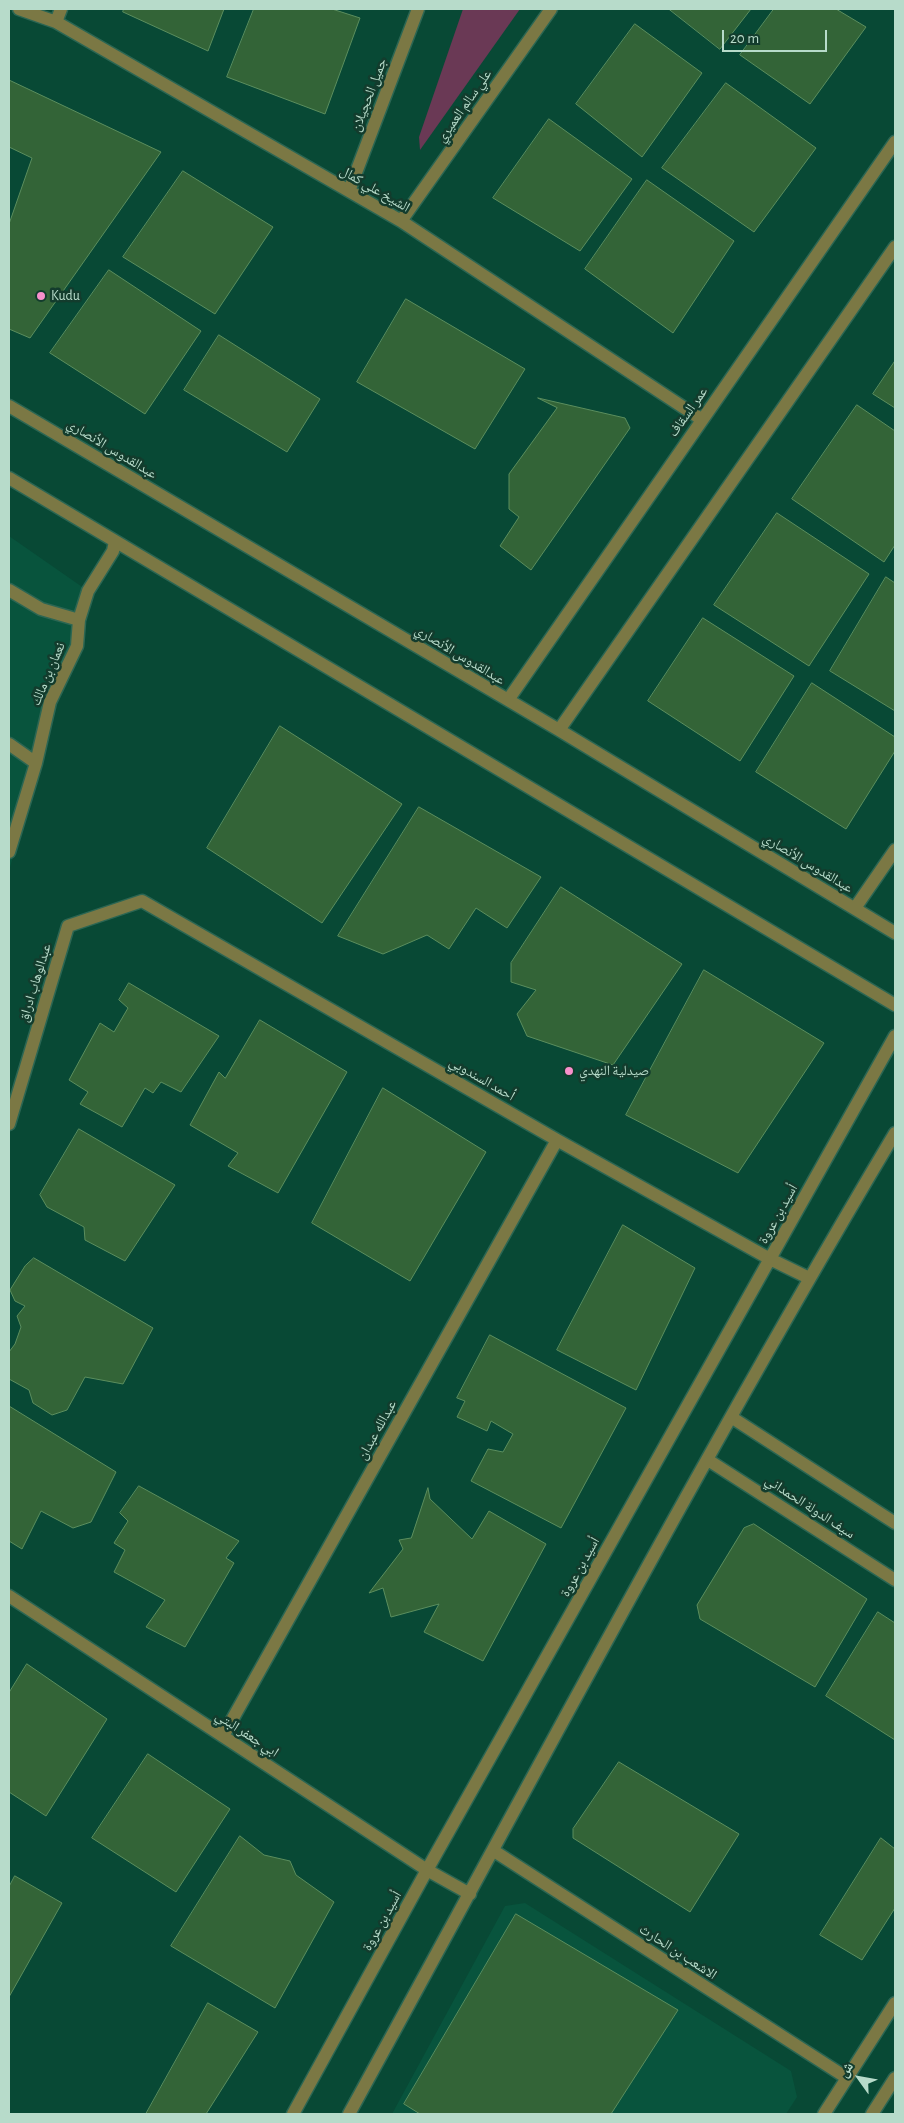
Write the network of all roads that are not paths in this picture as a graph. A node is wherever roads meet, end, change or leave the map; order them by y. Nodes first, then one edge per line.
1 (19, 9) edge
2 (61, 9) edge
3 (418, 9) edge
4 (551, 9) edge
5 (56, 22) junction
6 (895, 142) edge
7 (349, 191) junction
8 (401, 221) junction
9 (895, 248) edge
10 (9, 406) edge
11 (701, 419) junction
12 (9, 478) edge
13 (115, 541) junction
14 (9, 590) edge
15 (79, 620) junction
16 (508, 700) junction
17 (559, 730) junction
18 (9, 744) edge
19 (36, 763) junction
20 (895, 850) edge
21 (9, 852) edge
22 (142, 900) joint
23 (855, 908) junction
24 (895, 933) edge
25 (895, 1005) edge
26 (895, 1036) edge
27 (9, 1124) edge
28 (895, 1133) edge
29 (557, 1140) junction
30 (770, 1259) junction
31 (809, 1278) junction
32 (731, 1417) junction
33 (708, 1460) junction
34 (895, 1523) edge
35 (895, 1580) edge
36 (9, 1596) edge
37 (223, 1736) junction
38 (494, 1851) junction
39 (427, 1870) junction
40 (470, 1894) junction
41 (895, 2003) edge
42 (847, 2078) junction
43 (895, 2078) edge
44 (293, 2114) edge
45 (349, 2114) edge
46 (824, 2114) edge
47 (872, 2114) edge

1 - 5 street, الشيخ علي كمال
2 - 5 street
3 - 7 street, جميل الحجيلان
4 - 8 street, علي سالم العميري
5 - 7 street, الشيخ علي كمال
6 - 11 street, عمر السقاف
7 - 8 street, الشيخ علي كمال
8 - 11 street, الشيخ علي كمال
9 - 17 street
10 - 16 street, عبدالقدوس الأنصاري
11 - 16 street, عمر السقاف
12 - 13 street
13 - 15 street, نعمان بن مالك
13 - 25 street
14 - 15 street
15 - 19 street, نعمان بن مالك
16 - 17 street, عبدالقدوس الأنصاري
17 - 23 street, عبدالقدوس الأنصاري
18 - 19 street
19 - 21 street, نعمان بن مالك
20 - 23 street
22 - 27 street, عبدالوهاب ادراق
22 - 29 street, أحمد السندوبي
23 - 24 street, عبدالقدوس الأنصاري
26 - 30 street, أسيد بن عروة
28 - 31 street
29 - 30 street, أحمد السندوبي
29 - 37 street, عبدالله عبدان
30 - 31 street, أحمد السندوبي
30 - 39 street, أسيد بن عروة
31 - 32 street
32 - 33 street
32 - 34 street
33 - 35 street, سيف الدولة الحمداني
33 - 38 street
36 - 37 street, ابي جعفر البتي
37 - 39 street, ابي جعفر البتي
38 - 40 street
38 - 42 street, الاشعب بن الحارث
39 - 40 street, ابي جعفر البتي
39 - 44 street, أسيد بن عروة
40 - 45 street
41 - 42 street
42 - 46 street
43 - 47 street

